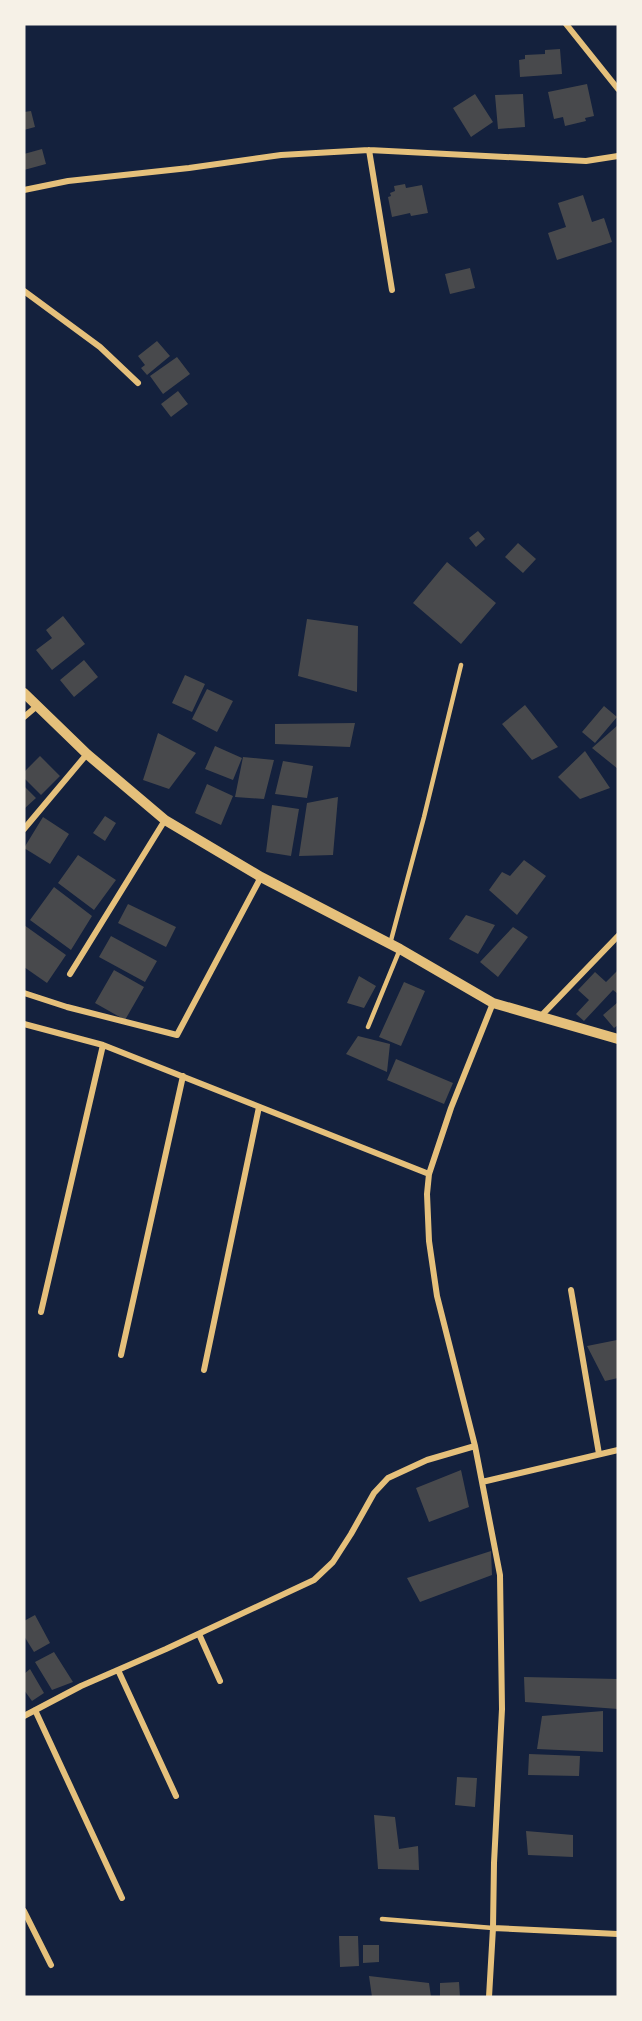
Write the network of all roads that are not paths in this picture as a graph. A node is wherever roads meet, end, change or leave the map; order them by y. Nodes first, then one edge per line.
1 (566, 24) edge
2 (618, 89) edge
3 (369, 150) junction
4 (618, 156) edge
5 (24, 190) edge
6 (24, 291) edge
7 (392, 291) dead end
8 (138, 383) dead end
9 (461, 665) dead end
10 (24, 693) edge
11 (37, 706) junction
12 (24, 717) edge
13 (87, 754) junction
14 (165, 820) junction
15 (24, 829) edge
16 (261, 877) junction
17 (618, 936) edge
18 (395, 946) junction
19 (70, 974) dead end
20 (24, 993) edge
21 (493, 1003) junction
22 (540, 1017) junction
23 (24, 1024) edge
24 (368, 1027) dead end
25 (618, 1039) edge
26 (102, 1045) junction
27 (183, 1076) junction
28 (259, 1107) junction
29 (429, 1174) junction
30 (571, 1290) dead end
31 (41, 1312) dead end
32 (121, 1354) dead end
33 (204, 1370) dead end
34 (475, 1446) junction
35 (618, 1450) edge
36 (599, 1454) junction
37 (482, 1482) junction
38 (199, 1634) junction
39 (118, 1670) junction
40 (220, 1681) dead end
41 (35, 1710) junction
42 (24, 1716) edge
43 (177, 1796) dead end
44 (122, 1898) dead end
45 (24, 1911) edge
46 (382, 1919) dead end
47 (493, 1928) junction
48 (618, 1934) edge
49 (51, 1965) dead end
50 (489, 1997) edge

1 - 2 street
3 - 4 street
3 - 5 street
3 - 7 street
6 - 8 street
9 - 18 lane
10 - 11 street
11 - 12 street
11 - 13 street
13 - 14 street
13 - 15 street
14 - 16 street
14 - 19 street
16 - 18 street
16 - 20 street
17 - 22 street
18 - 21 street
18 - 24 lane
21 - 22 street
21 - 29 street
22 - 25 street
23 - 26 street
26 - 27 street
26 - 31 street
27 - 28 street
27 - 32 street
28 - 29 street
28 - 33 street
29 - 34 street
30 - 36 street
34 - 37 street
34 - 38 street
35 - 36 street
36 - 37 street
37 - 47 street
38 - 39 street
38 - 40 street
39 - 41 street
39 - 43 street
41 - 42 street
41 - 44 street
45 - 49 street
46 - 47 lane
47 - 48 street
47 - 50 street

